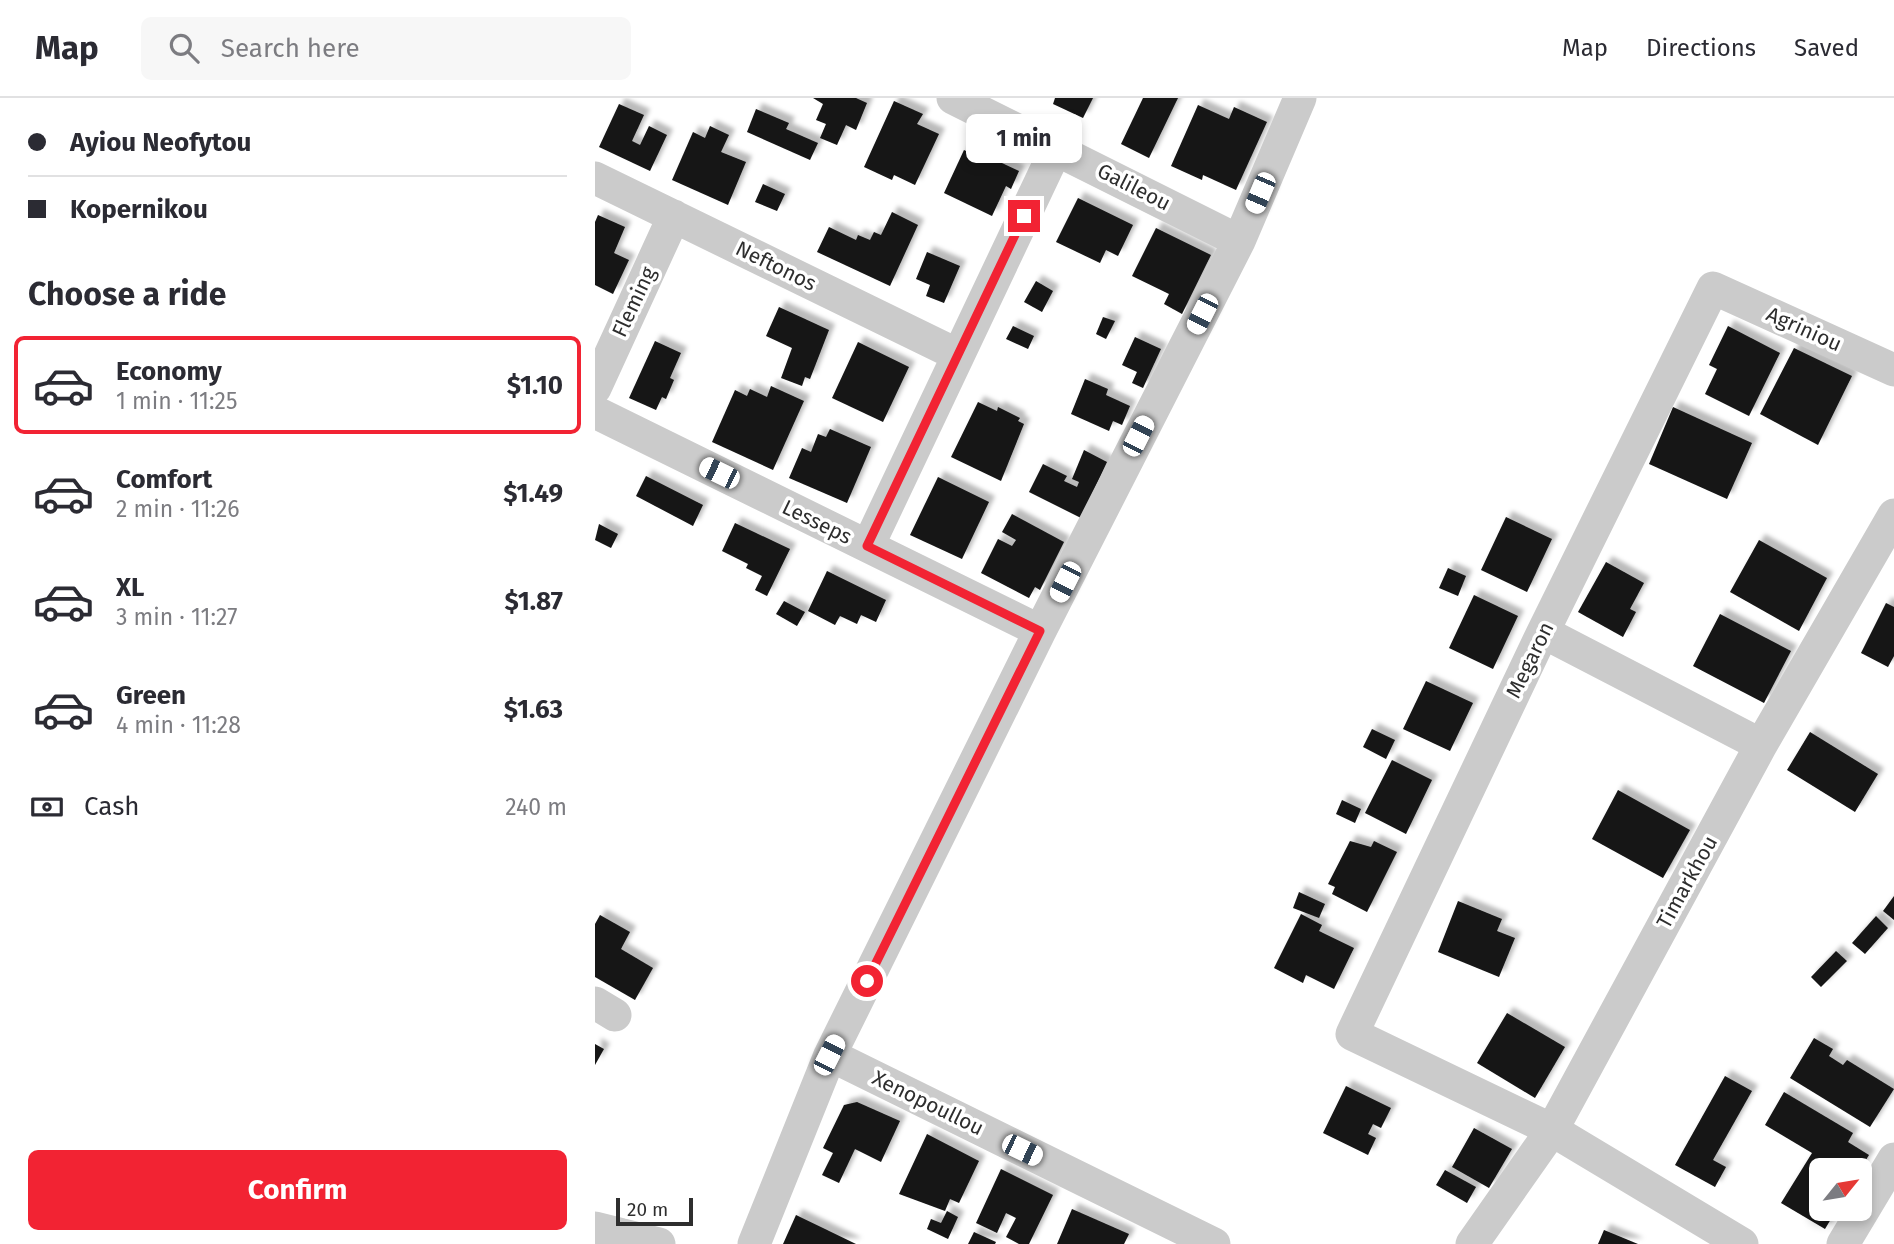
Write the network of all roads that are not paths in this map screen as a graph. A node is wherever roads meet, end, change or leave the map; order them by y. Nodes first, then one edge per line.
1 (953, 98) edge
2 (1300, 98) edge
3 (1057, 147) junction
4 (595, 178) edge
5 (674, 216) junction
6 (1239, 240) junction
7 (1713, 288) joint
8 (958, 355) junction
9 (1894, 370) edge
10 (595, 388) edge
11 (595, 412) edge
12 (1894, 515) edge
13 (867, 546) junction
14 (1885, 553) edge
15 (1040, 631) junction
16 (1543, 632) junction
17 (1761, 746) junction
18 (829, 1055) junction
19 (1552, 1130) junction
20 (1894, 1159) edge
21 (595, 1228) edge
22 (659, 1244) edge
23 (754, 1244) edge
24 (1214, 1244) edge
25 (1472, 1244) edge
26 (1742, 1244) edge
27 (1843, 1244) edge

1 - 3 street, Galileou
2 - 6 street
3 - 6 street, Galileou
3 - 8 street
4 - 5 street, Neftonos
5 - 8 street, Neftonos
5 - 10 street, Fleming
6 - 15 street
7 - 9 street, Agriniou
7 - 16 street, Megaron
8 - 13 street
11 - 13 street, Lesseps
12 - 14 street, Timarkhou
13 - 15 street, Lesseps
14 - 17 street, Timarkhou
15 - 18 street
16 - 17 street
16 - 19 street, Megaron
17 - 19 street, Timarkhou
18 - 23 street
18 - 24 street, Xenopoullou
19 - 25 street, Timarkhou
19 - 26 street
20 - 27 street
21 - 22 street

